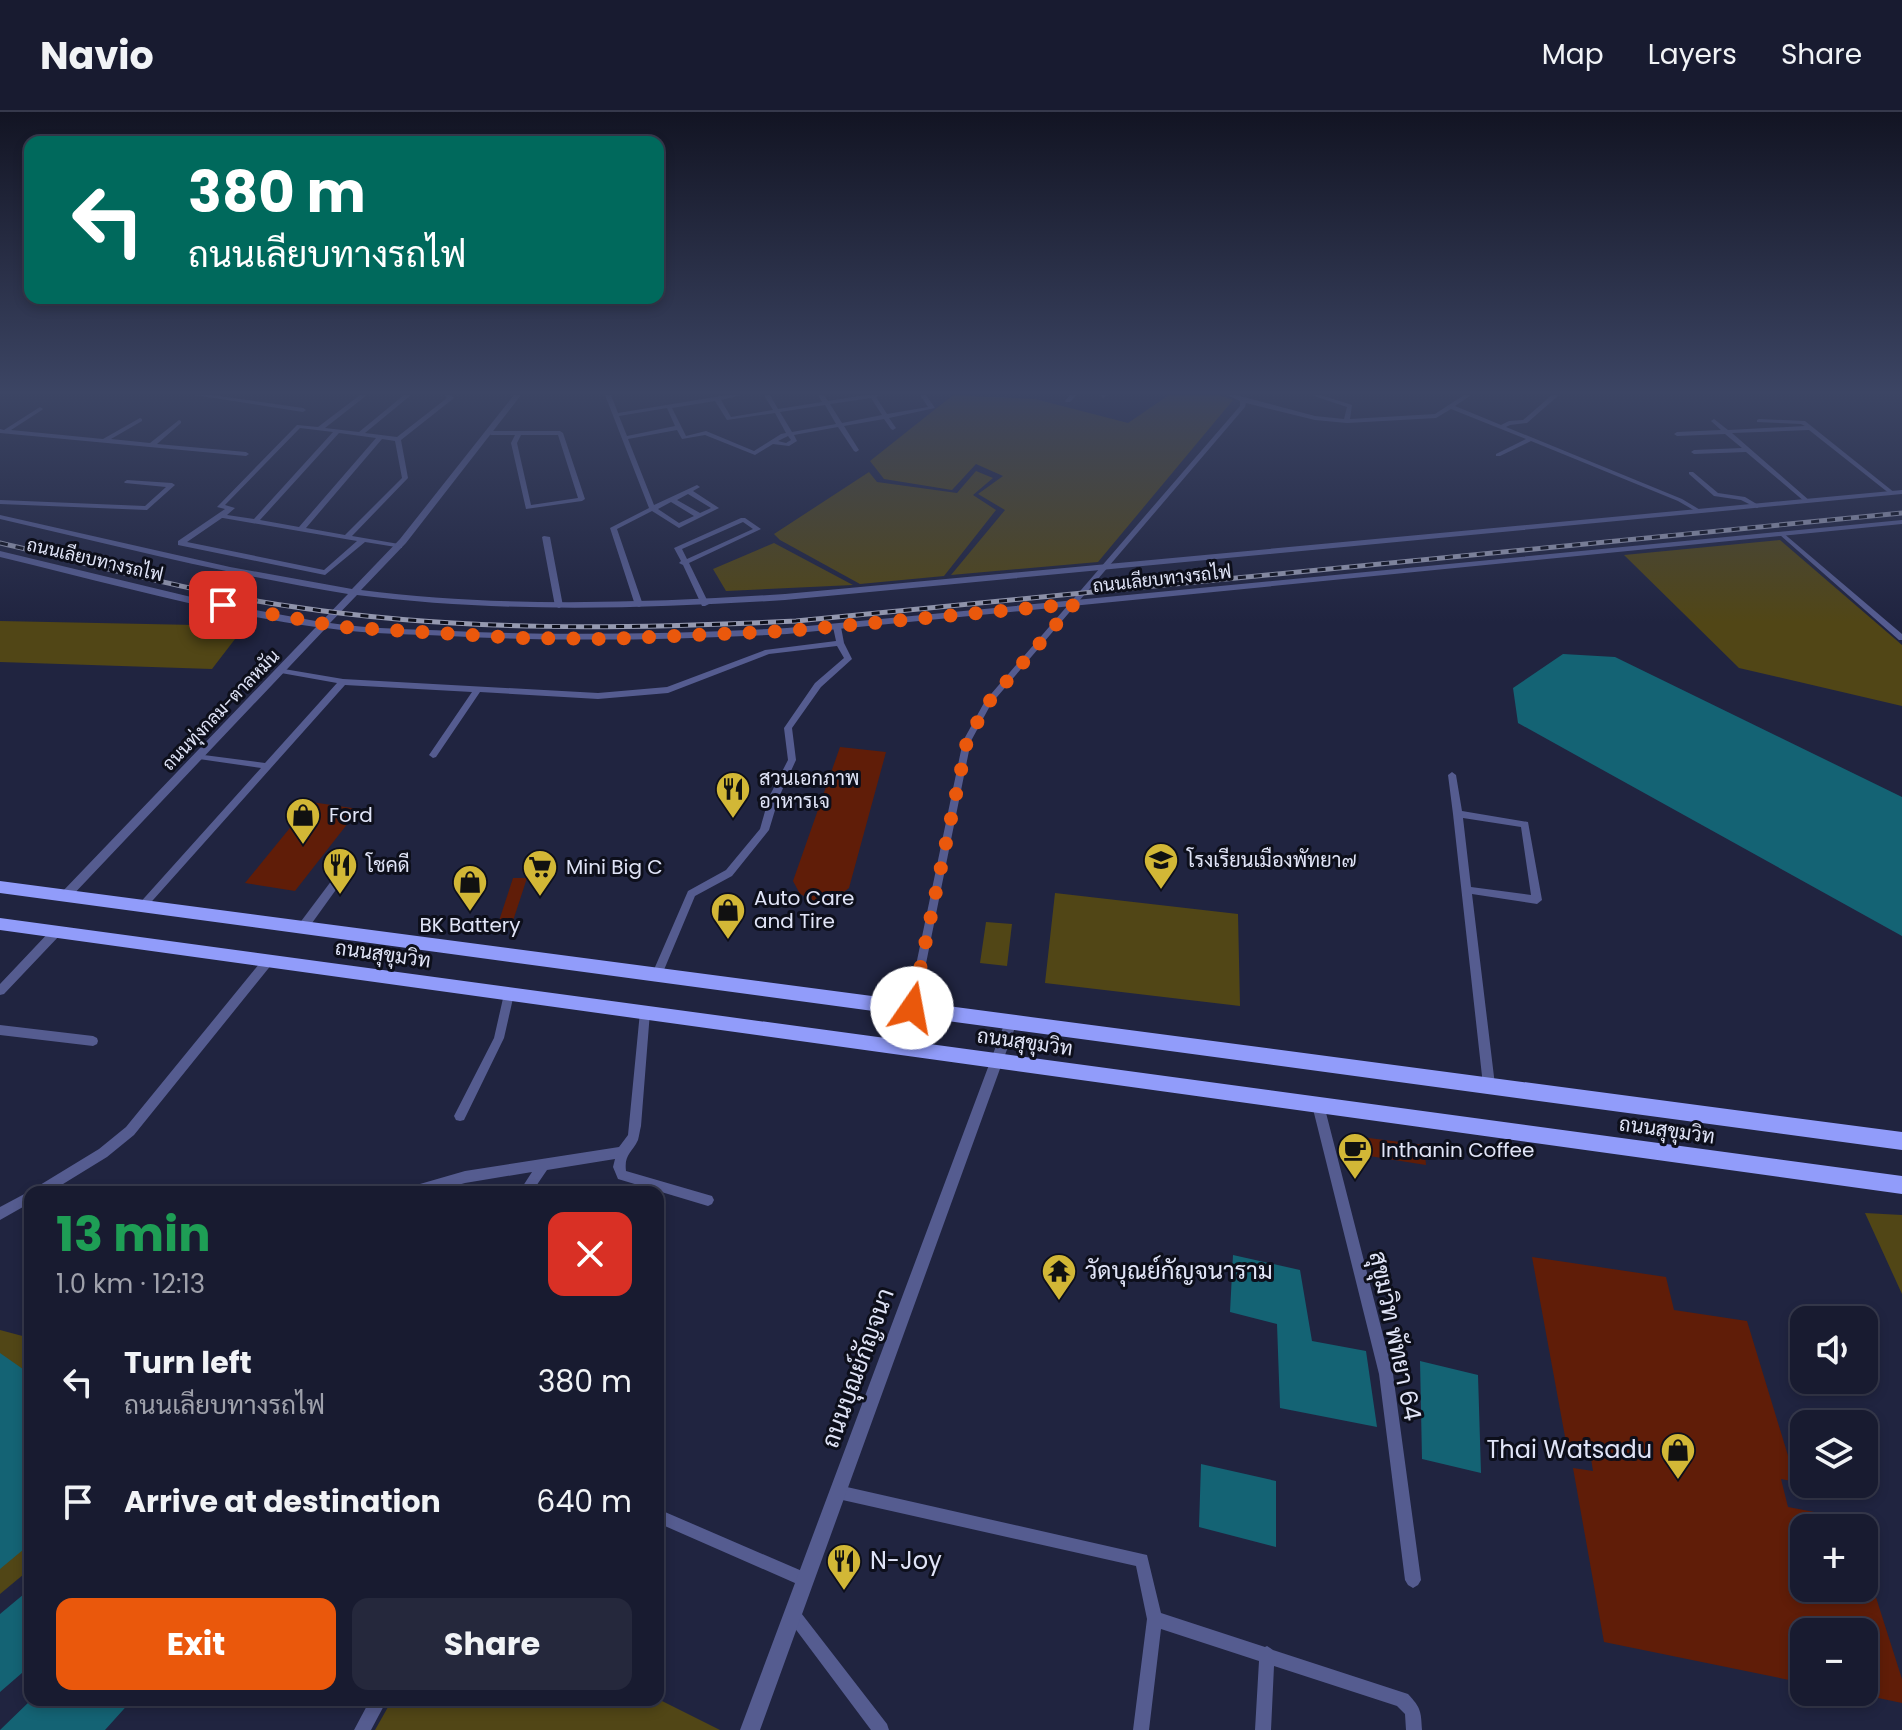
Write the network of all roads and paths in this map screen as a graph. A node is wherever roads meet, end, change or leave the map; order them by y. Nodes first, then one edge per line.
1 (256, 471) edge
2 (302, 471) edge
3 (351, 471) edge
4 (404, 471) edge
5 (461, 471) edge
6 (520, 471) edge
7 (573, 471) edge
8 (637, 471) edge
9 (1187, 471) edge
10 (1605, 471) edge
11 (1771, 471) edge
12 (1869, 471) edge
13 (1691, 473) dead end
14 (127, 482) dead end
15 (697, 487) dead end
16 (688, 491) junction
17 (1897, 492) edge
18 (671, 499) junction
19 (1807, 501) junction
20 (0, 502) edge
21 (1757, 506) junction
22 (652, 508) junction
23 (1699, 511) junction
24 (223, 516) junction
25 (699, 516) junction
26 (0, 517) edge
27 (256, 521) junction
28 (1902, 522) edge
29 (301, 529) junction
30 (1782, 534) junction
31 (348, 536) junction
32 (546, 537) dead end
33 (364, 539) junction
34 (401, 544) junction
35 (0, 554) edge
36 (683, 563) junction
37 (1103, 567) junction
38 (357, 592) junction
39 (705, 604) junction
40 (1074, 604) junction
41 (639, 605) junction
42 (559, 606) junction
43 (325, 625) junction
44 (837, 627) junction
45 (1902, 638) edge
46 (840, 643) junction
47 (281, 670) junction
48 (343, 682) junction
49 (477, 690) junction
50 (433, 755) dead end
51 (199, 756) junction
52 (267, 766) junction
53 (1452, 775) dead end
54 (1458, 814) junction
55 (350, 863) dead end
56 (0, 887) edge
57 (1467, 890) junction
58 (66, 895) junction
59 (142, 906) junction
60 (0, 924) edge
61 (303, 927) junction
62 (56, 932) junction
63 (268, 961) junction
64 (657, 974) junction
65 (0, 991) edge
66 (509, 994) junction
67 (912, 1008) junction
68 (645, 1012) junction
69 (1011, 1022) junction
70 (0, 1030) edge
71 (93, 1041) dead end
72 (997, 1061) junction
73 (1489, 1085) junction
74 (1318, 1105) junction
75 (460, 1116) dead end
76 (1902, 1141) edge
77 (622, 1152) junction
78 (544, 1165) junction
79 (1902, 1185) edge
80 (49, 1186) edge
81 (434, 1186) edge
82 (529, 1186) edge
83 (660, 1186) edge
84 (664, 1187) edge
85 (24, 1200) edge
86 (708, 1200) dead end
87 (0, 1214) edge
88 (838, 1492) junction
89 (664, 1519) edge
90 (804, 1579) junction
91 (1413, 1580) dead end
92 (792, 1613) junction
93 (1155, 1619) junction
94 (1267, 1654) junction
95 (376, 1706) edge
96 (362, 1730) edge
97 (750, 1730) edge
98 (881, 1730) edge
99 (1141, 1730) edge
100 (1263, 1730) edge
101 (1414, 1730) edge

1 - 24 street
2 - 27 street
3 - 29 street
4 - 31 street
5 - 34 street, ถนนทุ่งกลม-ตาลหมัน
6 - 7 street
8 - 22 street
9 - 37 street
10 - 23 street
11 - 19 street
12 - 17 street
13 - 21 street
14 - 20 street
15 - 16 street
16 - 18 street
16 - 25 street
17 - 19 street, ถนนเลียบทางรถไฟ
18 - 22 street
18 - 25 street
19 - 21 street, ถนนเลียบทางรถไฟ
21 - 23 street, ถนนเลียบทางรถไฟ
22 - 25 street
22 - 41 street
23 - 37 street, ถนนเลียบทางรถไฟ
24 - 27 street
24 - 33 street
26 - 38 street, ถนนเลียบทางรถไฟ
27 - 29 street
28 - 30 street, ถนนเลียบทางรถไฟ
29 - 31 street
30 - 40 street, ถนนเลียบทางรถไฟ
30 - 45 street
31 - 33 street
32 - 42 street
33 - 34 street
34 - 38 street, ถนนทุ่งกลม-ตาลหมัน
35 - 43 street, ถนนเลียบทางรถไฟ
36 - 36 street
36 - 39 street
37 - 39 street, ถนนเลียบทางรถไฟ
37 - 40 street
38 - 42 street, ถนนเลียบทางรถไฟ
38 - 43 street, ถนนทุ่งกลม-ตาลหมัน
39 - 41 street, ถนนเลียบทางรถไฟ
40 - 44 street, ถนนเลียบทางรถไฟ
40 - 67 street
41 - 42 street, ถนนเลียบทางรถไฟ
43 - 44 street, ถนนเลียบทางรถไฟ
43 - 47 street, ถนนทุ่งกลม-ตาลหมัน
44 - 46 street
46 - 49 street
46 - 64 street
47 - 48 street
47 - 51 street, ถนนทุ่งกลม-ตาลหมัน
48 - 49 street
48 - 52 street
49 - 50 street
51 - 52 street
51 - 58 street, ถนนทุ่งกลม-ตาลหมัน
52 - 59 street
53 - 54 street
54 - 57 street
54 - 57 street
55 - 61 street
56 - 58 highway, ถนนสุขุมวิท
57 - 73 street
58 - 59 highway, ถนนสุขุมวิท
59 - 61 highway, ถนนสุขุมวิท
60 - 62 highway, ถนนสุขุมวิท
61 - 64 highway, ถนนสุขุมวิท
62 - 63 highway, ถนนสุขุมวิท
62 - 65 street
63 - 66 highway, ถนนสุขุมวิท
63 - 80 street
64 - 67 highway, ถนนสุขุมวิท
66 - 68 highway, ถนนสุขุมวิท
66 - 75 street
67 - 69 highway, ถนนสุขุมวิท
68 - 72 highway, ถนนสุขุมวิท
68 - 77 street
69 - 72 street, ถนนบุณย์กัญจนา
69 - 73 highway, ถนนสุขุมวิท
70 - 71 street
72 - 74 highway, ถนนสุขุมวิท
72 - 88 street, ถนนบุณย์กัญจนา
73 - 76 highway, ถนนสุขุมวิท
74 - 79 highway, ถนนสุขุมวิท
74 - 91 street, สุขุมวิท พัทยา 64
77 - 78 street
77 - 83 street
78 - 81 street
78 - 82 street
84 - 86 street
85 - 87 street
88 - 90 street, ถนนบุณย์กัญจนา
88 - 93 street
89 - 90 street
90 - 92 street, ถนนบุณย์กัญจนา
92 - 97 street, ถนนบุณย์กัญจนา
92 - 98 street
93 - 94 street
93 - 99 street
94 - 100 street
94 - 101 street
95 - 96 street

